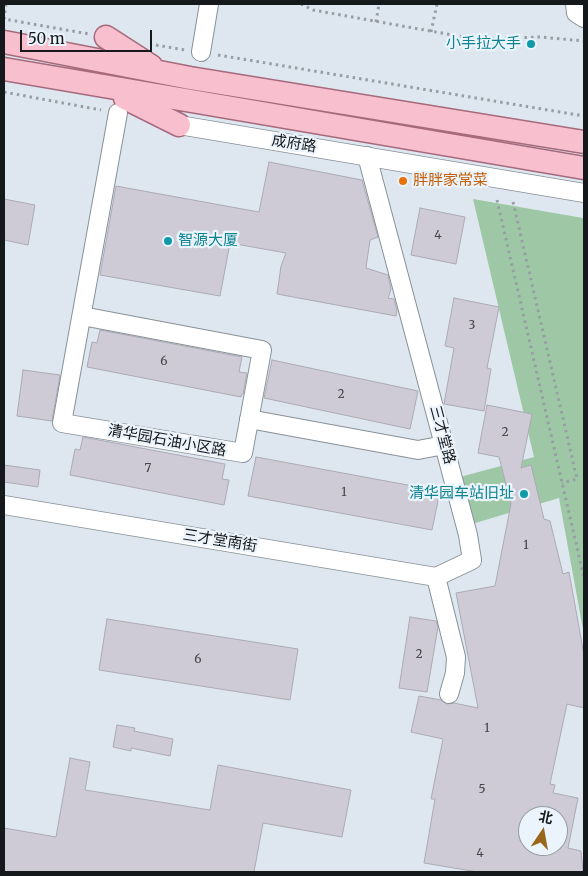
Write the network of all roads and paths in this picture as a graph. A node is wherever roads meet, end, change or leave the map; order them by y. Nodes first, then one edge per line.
1 (6, 4) edge
2 (210, 4) edge
3 (302, 4) edge
4 (380, 4) edge
5 (437, 4) edge
6 (575, 4) edge
7 (584, 18) edge
8 (4, 19) edge
9 (376, 22) junction
10 (431, 32) junction
11 (106, 37) joint
12 (584, 41) edge
13 (4, 42) edge
14 (154, 44) dead end
15 (201, 52) junction
16 (4, 70) edge
17 (160, 72) junction
18 (106, 88) junction
19 (4, 92) edge
20 (118, 113) joint
21 (584, 116) edge
22 (179, 125) joint
23 (584, 142) edge
24 (367, 156) junction
25 (584, 168) edge
26 (584, 193) edge
27 (497, 200) dead end
28 (513, 202) dead end
29 (82, 316) junction
30 (250, 419) junction
31 (444, 445) junction
32 (562, 483) junction
33 (4, 505) edge
34 (436, 577) junction
35 (584, 578) edge
36 (449, 694) dead end

1 - 8 path
2 - 15 street
3 - 9 path
4 - 9 path
5 - 10 path
6 - 7 street
8 - 11 path
9 - 10 path
10 - 12 path
11 - 17 main road
13 - 17 main road
14 - 15 path
15 - 21 path
16 - 18 main road, 成府路
17 - 23 main road
18 - 22 main road
18 - 25 main road, 成府路
19 - 20 path
20 - 29 street, 清华园石油小区路
22 - 24 street, 成府路
24 - 26 street, 成府路
24 - 31 street, 三才堂路
27 - 32 path
28 - 32 path
29 - 30 street, 清华园石油小区路
29 - 30 street, 清华园石油小区路
30 - 31 street
31 - 34 street, 三才堂路
32 - 35 path
33 - 34 street, 三才堂南街
34 - 36 street

